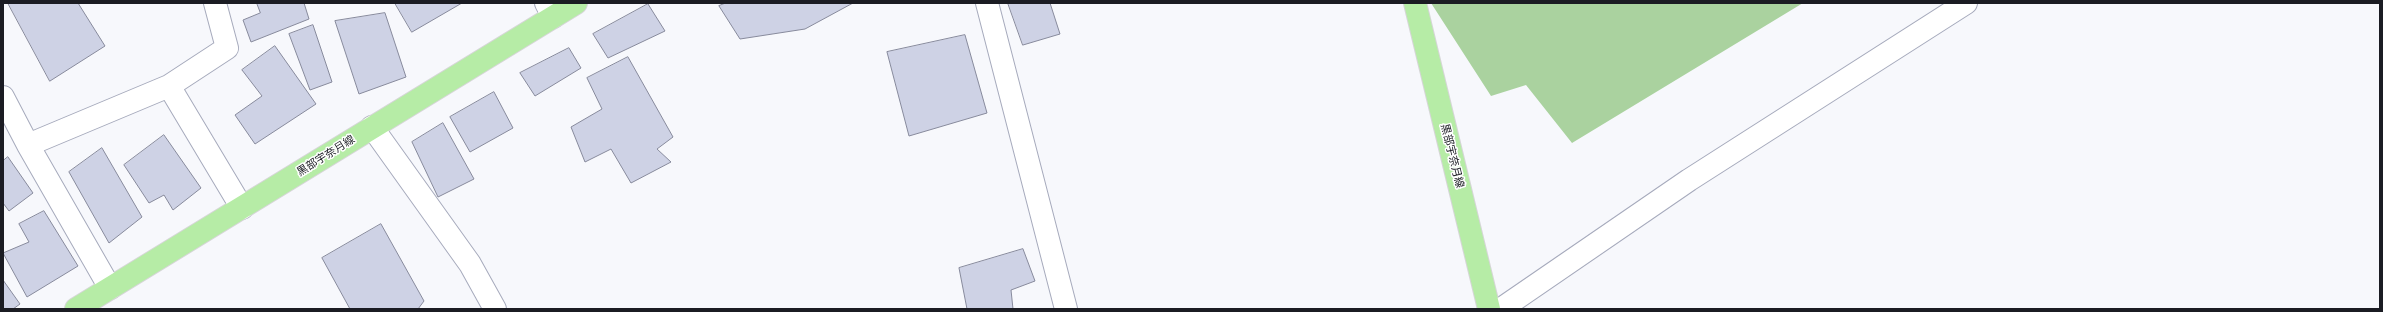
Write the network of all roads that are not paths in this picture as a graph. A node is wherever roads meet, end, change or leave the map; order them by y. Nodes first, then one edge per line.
1 (215, 3) edge
2 (576, 3) edge
3 (987, 3) edge
4 (1414, 3) edge
5 (1966, 3) edge
6 (549, 10) edge
7 (169, 86) junction
8 (3, 97) edge
9 (372, 127) junction
10 (28, 145) junction
11 (242, 208) junction
12 (110, 288) junction
13 (76, 309) edge
14 (495, 309) edge
15 (1066, 309) edge
16 (1489, 309) edge
17 (1501, 309) edge

1 - 7 street
2 - 6 main road, 黒部宇奈月線
3 - 15 street
4 - 16 main road, 黒部宇奈月線
5 - 17 street
6 - 9 main road, 黒部宇奈月線
7 - 10 street
7 - 11 street
8 - 10 street
9 - 11 main road, 黒部宇奈月線
9 - 14 street
10 - 12 street
11 - 12 main road, 黒部宇奈月線
12 - 13 main road, 黒部宇奈月線

